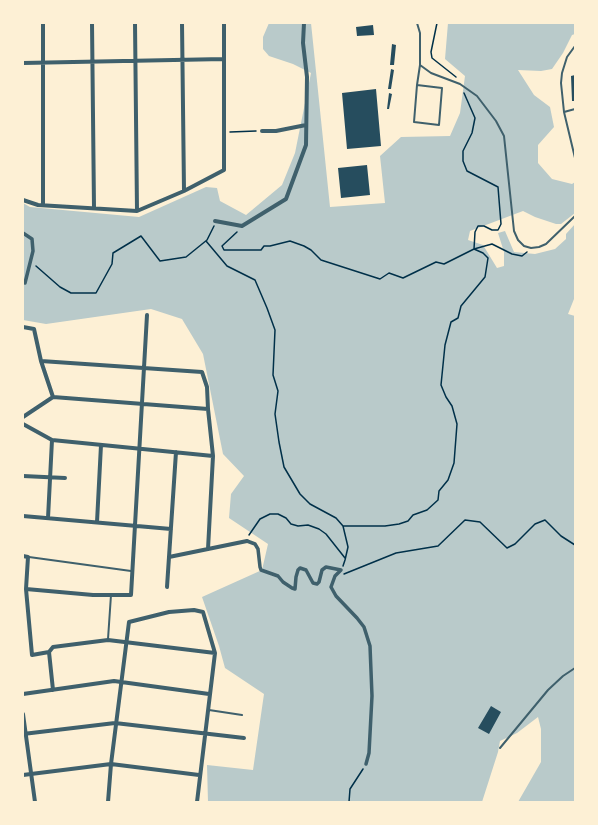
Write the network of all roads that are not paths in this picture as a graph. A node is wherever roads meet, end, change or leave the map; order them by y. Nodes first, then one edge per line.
1 (43, 23) edge
2 (92, 23) edge
3 (135, 23) edge
4 (182, 23) edge
5 (224, 23) edge
6 (304, 23) edge
7 (416, 23) edge
8 (575, 46) edge
9 (224, 59) junction
10 (182, 60) junction
11 (135, 61) junction
12 (43, 62) junction
13 (92, 62) junction
14 (23, 63) edge
15 (420, 65) junction
16 (417, 85) junction
17 (575, 109) edge
18 (564, 112) junction
19 (306, 125) junction
20 (262, 131) road end
21 (575, 158) edge
22 (184, 191) junction
23 (23, 200) edge
24 (43, 205) junction
25 (94, 208) junction
26 (137, 211) junction
27 (575, 216) edge
28 (215, 221) road end
29 (23, 232) edge
30 (23, 281) edge
31 (147, 315) dead end
32 (23, 326) edge
33 (41, 361) junction
34 (144, 368) junction
35 (53, 397) junction
36 (142, 403) junction
37 (208, 409) junction
38 (23, 417) edge
39 (23, 424) edge
40 (52, 440) junction
41 (102, 445) junction
42 (140, 448) junction
43 (176, 452) junction
44 (213, 456) junction
45 (23, 476) edge
46 (50, 477) junction
47 (65, 478) dead end
48 (23, 516) edge
49 (48, 518) junction
50 (97, 522) junction
51 (135, 526) junction
52 (171, 529) junction
53 (247, 541) joint
54 (208, 549) junction
55 (25, 556) edge
56 (169, 557) junction
57 (133, 571) junction
58 (25, 583) edge
59 (167, 588) dead end
60 (26, 589) junction
61 (111, 595) junction
62 (108, 640) junction
63 (126, 642) junction
64 (49, 652) junction
65 (215, 653) junction
66 (575, 668) edge
67 (121, 682) junction
68 (53, 690) junction
69 (23, 694) edge
70 (210, 694) junction
71 (207, 710) junction
72 (23, 714) edge
73 (242, 715) dead end
74 (116, 723) junction
75 (24, 734) edge
76 (204, 734) junction
77 (244, 738) dead end
78 (500, 748) dead end
79 (111, 764) junction
80 (366, 764) road end
81 (31, 774) junction
82 (23, 775) edge
83 (199, 775) junction
84 (35, 802) edge
85 (108, 802) edge
86 (197, 802) edge

1 - 12 street
2 - 13 street
3 - 11 street
4 - 10 street
5 - 9 street
6 - 19 street
7 - 15 lane
8 - 18 lane
9 - 10 street
9 - 22 street
10 - 11 street
10 - 22 street
11 - 13 street
11 - 26 street
12 - 13 street
12 - 14 street
12 - 24 street
13 - 25 street
15 - 16 lane
15 - 27 lane
16 - 16 lane
17 - 18 lane
18 - 21 lane
19 - 20 street
19 - 28 street
22 - 26 street
23 - 24 street
24 - 25 street
25 - 26 street
29 - 30 street
31 - 34 street
32 - 33 street
33 - 34 street
33 - 35 street
34 - 36 street
34 - 37 street
35 - 36 street
35 - 38 street
36 - 37 street
36 - 42 street
37 - 44 street
39 - 40 street
40 - 41 street
40 - 46 street
41 - 42 street
41 - 50 street
42 - 43 street
42 - 51 street
43 - 44 street
43 - 52 street
44 - 54 street
45 - 46 street
46 - 47 street
46 - 49 street
48 - 49 street
49 - 50 street
50 - 51 street
51 - 52 street
51 - 57 street
52 - 56 street
53 - 54 street
53 - 80 street
54 - 56 street
55 - 57 lane
55 - 58 street
56 - 59 street
57 - 61 street
58 - 60 street
60 - 61 street
60 - 64 street
61 - 62 lane
62 - 63 street
62 - 64 street
63 - 65 street
63 - 65 street
63 - 67 street
64 - 68 street
65 - 70 street
66 - 78 lane
67 - 68 street
67 - 70 street
67 - 74 street
68 - 69 street
70 - 71 street
71 - 73 lane
71 - 76 street
72 - 75 street
74 - 75 street
74 - 76 street
74 - 79 street
75 - 81 street
76 - 77 street
76 - 83 street
79 - 81 street
79 - 83 street
79 - 85 street
81 - 82 street
81 - 84 street
83 - 86 street

